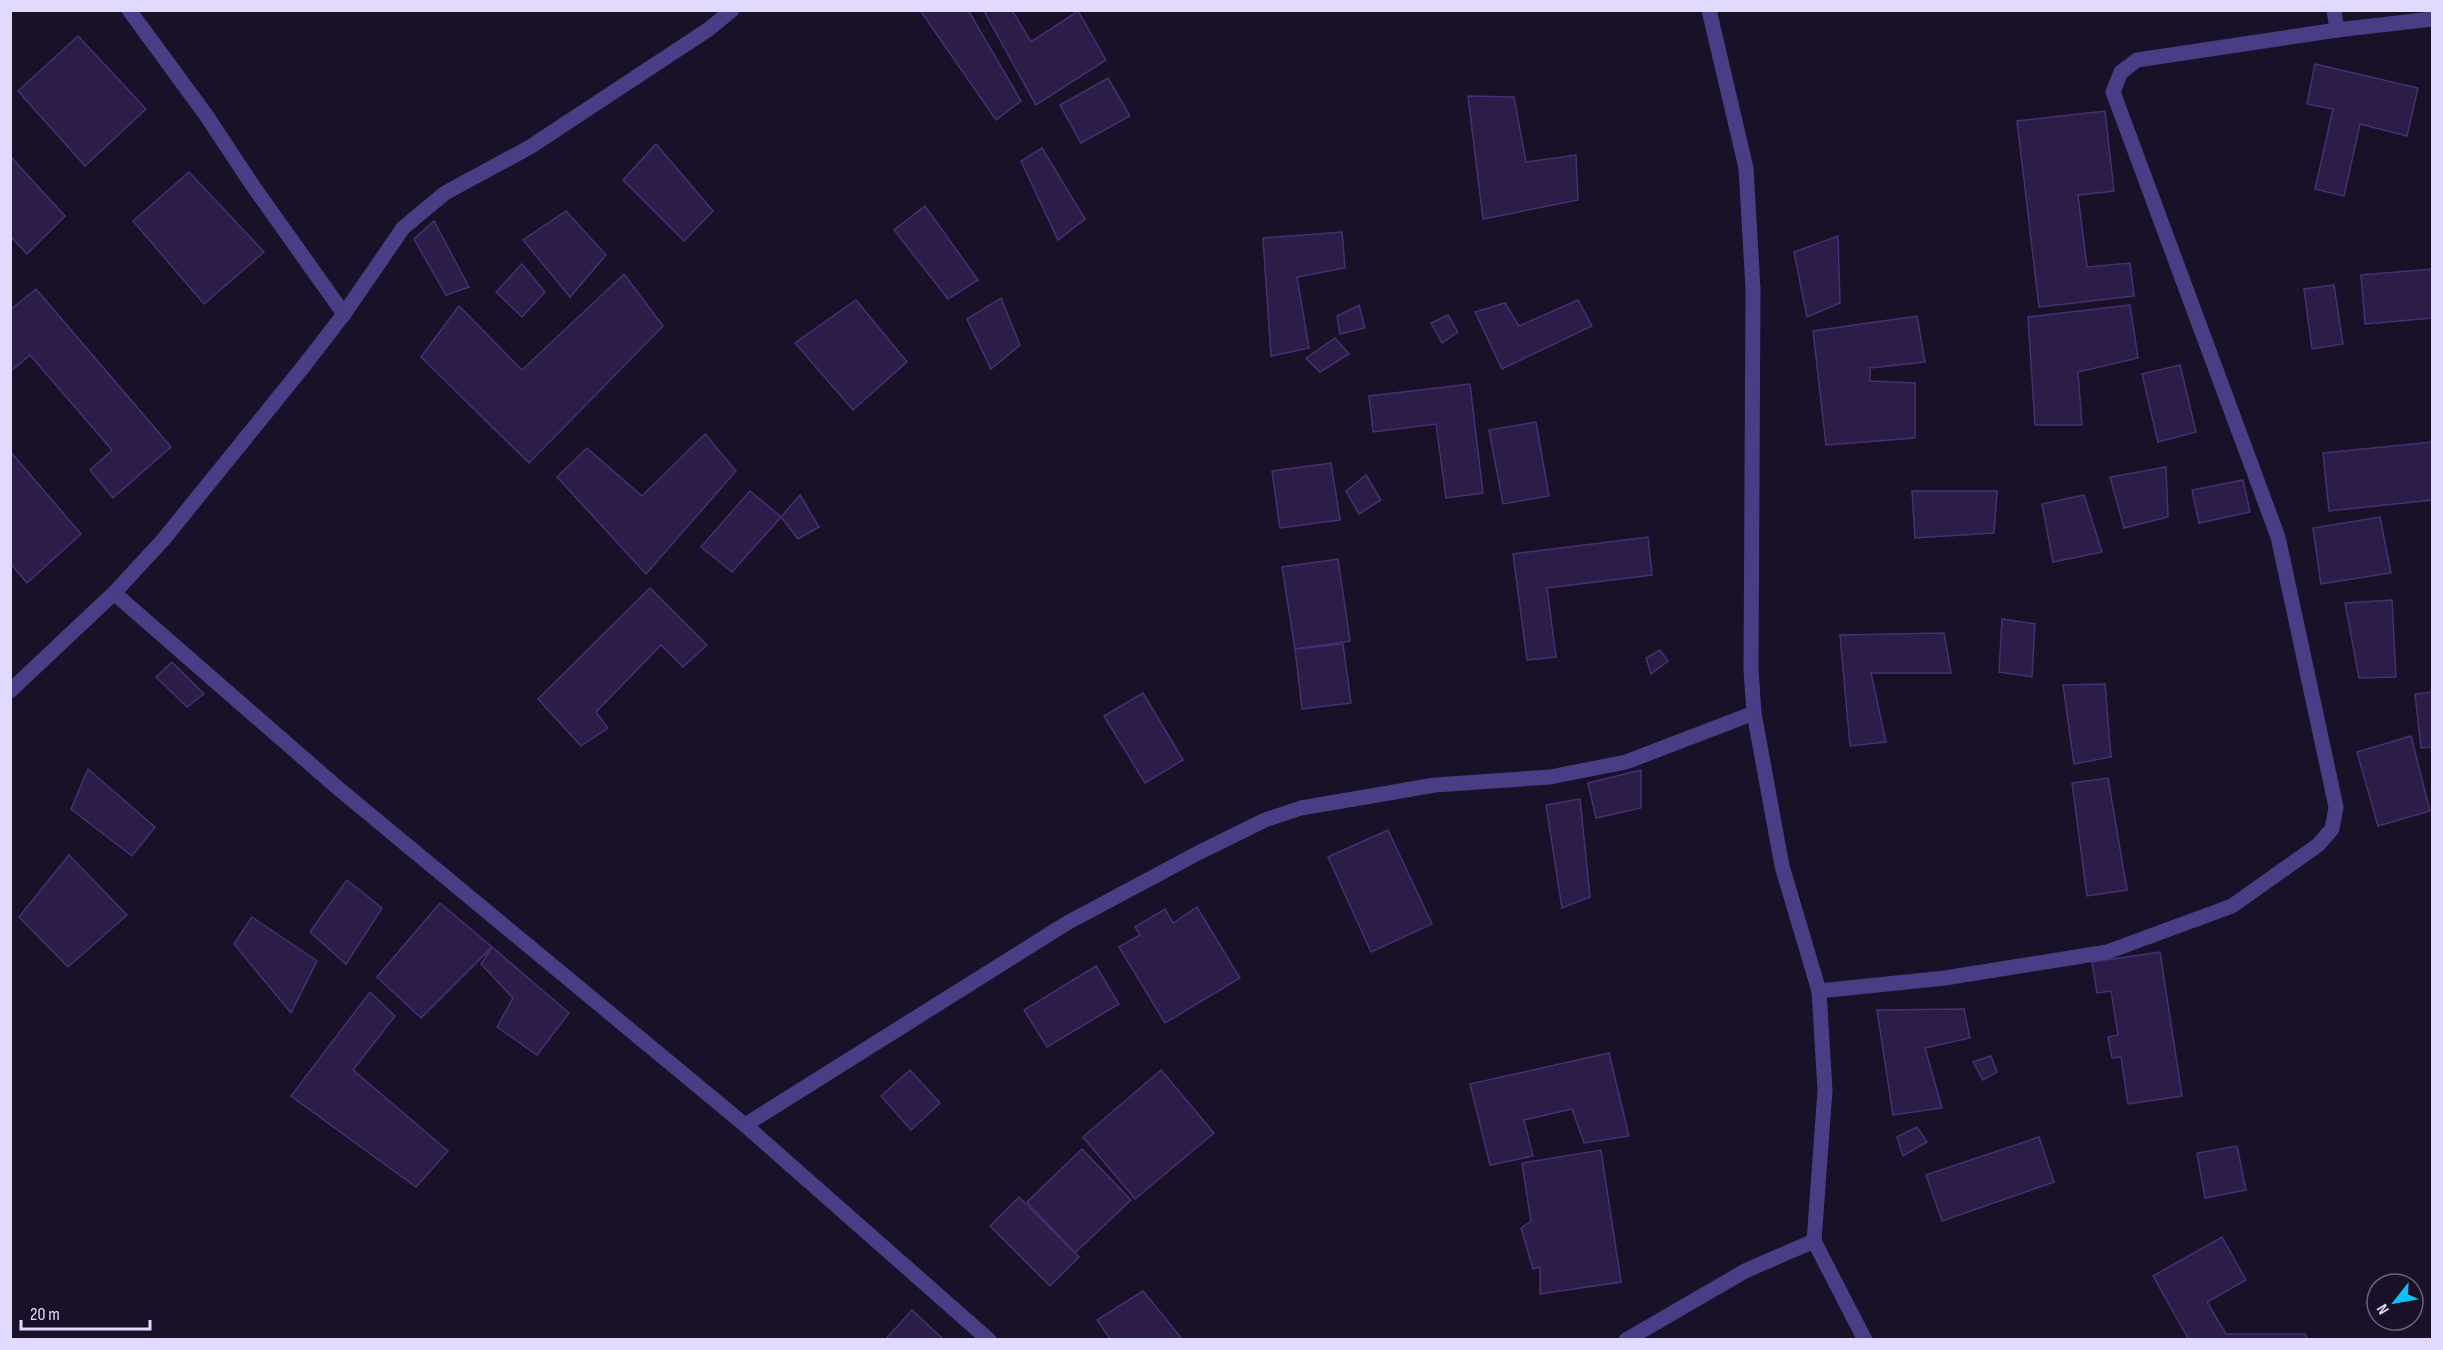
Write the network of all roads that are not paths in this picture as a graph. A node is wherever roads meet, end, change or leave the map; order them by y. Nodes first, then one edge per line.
1 (129, 10) edge
2 (732, 10) edge
3 (1709, 10) edge
4 (2334, 10) edge
5 (2433, 19) edge
6 (2337, 30) junction
7 (344, 314) junction
8 (114, 593) junction
9 (10, 691) edge
10 (1754, 712) junction
11 (1819, 991) junction
12 (745, 1125) junction
13 (1814, 1241) junction
14 (988, 1340) edge
15 (1626, 1340) edge
16 (1865, 1340) edge

1 - 7 street
2 - 7 street
3 - 10 street
4 - 6 street
5 - 6 street
6 - 11 street
7 - 8 street
8 - 9 street
8 - 12 street
10 - 11 street
10 - 12 street
11 - 13 street
12 - 14 street
13 - 15 street
13 - 16 street

